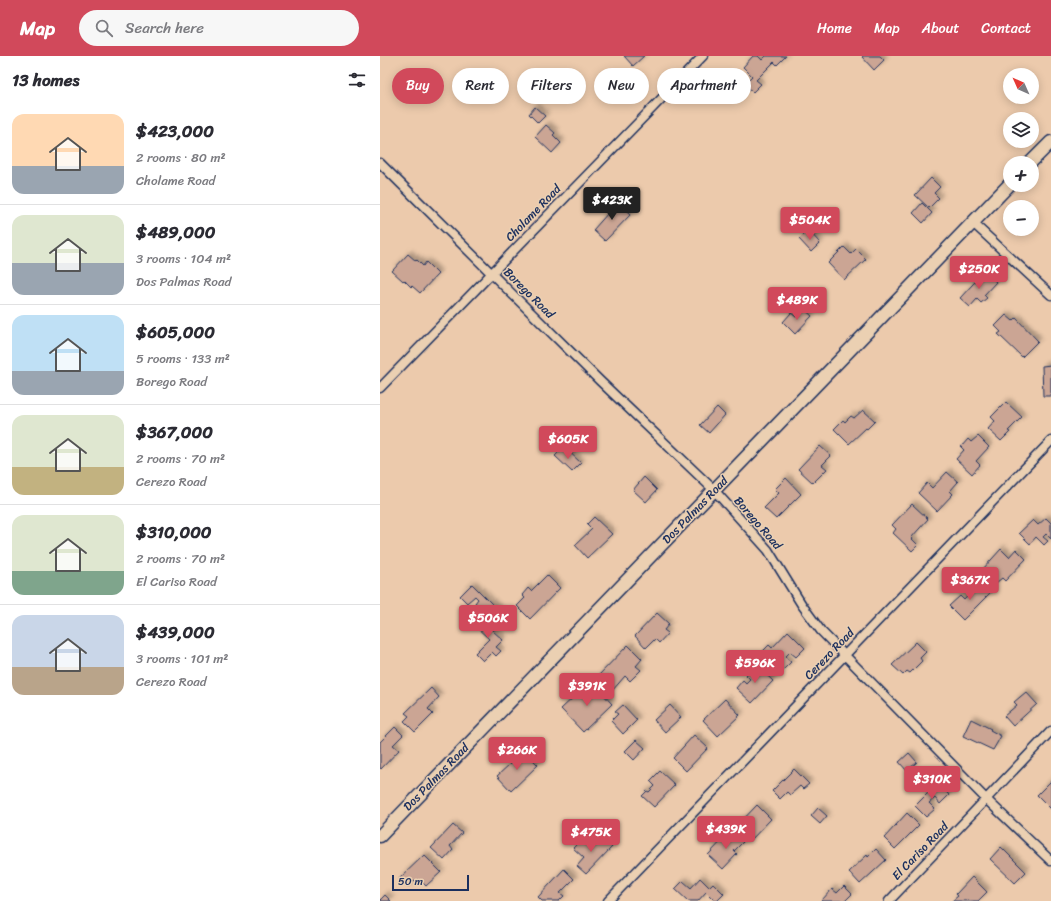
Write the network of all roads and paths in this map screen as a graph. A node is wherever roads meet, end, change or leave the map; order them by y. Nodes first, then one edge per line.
1 (703, 56) edge
2 (1051, 142) edge
3 (1037, 156) edge
4 (380, 163) edge
5 (1003, 191) edge
6 (973, 223) junction
7 (491, 273) junction
8 (1051, 295) edge
9 (380, 388) edge
10 (1051, 441) edge
11 (714, 490) junction
12 (844, 656) junction
13 (1051, 731) edge
14 (986, 799) junction
15 (380, 836) edge
16 (1051, 861) edge
17 (608, 901) edge
18 (889, 901) edge

1 - 7 street, Cholame Road
2 - 3 street
4 - 7 street, Borego Road
5 - 6 street, Dos Palmas Road
6 - 8 street
6 - 11 street, Dos Palmas Road
7 - 9 street, Cholame Road
7 - 11 street, Borego Road
10 - 12 street, Cerezo Road
11 - 12 street, Borego Road
11 - 15 street, Dos Palmas Road
12 - 14 street, Borego Road
12 - 17 street, Cerezo Road
13 - 14 street, El Cariso Road
14 - 16 street, Borego Road
14 - 18 street, El Cariso Road

